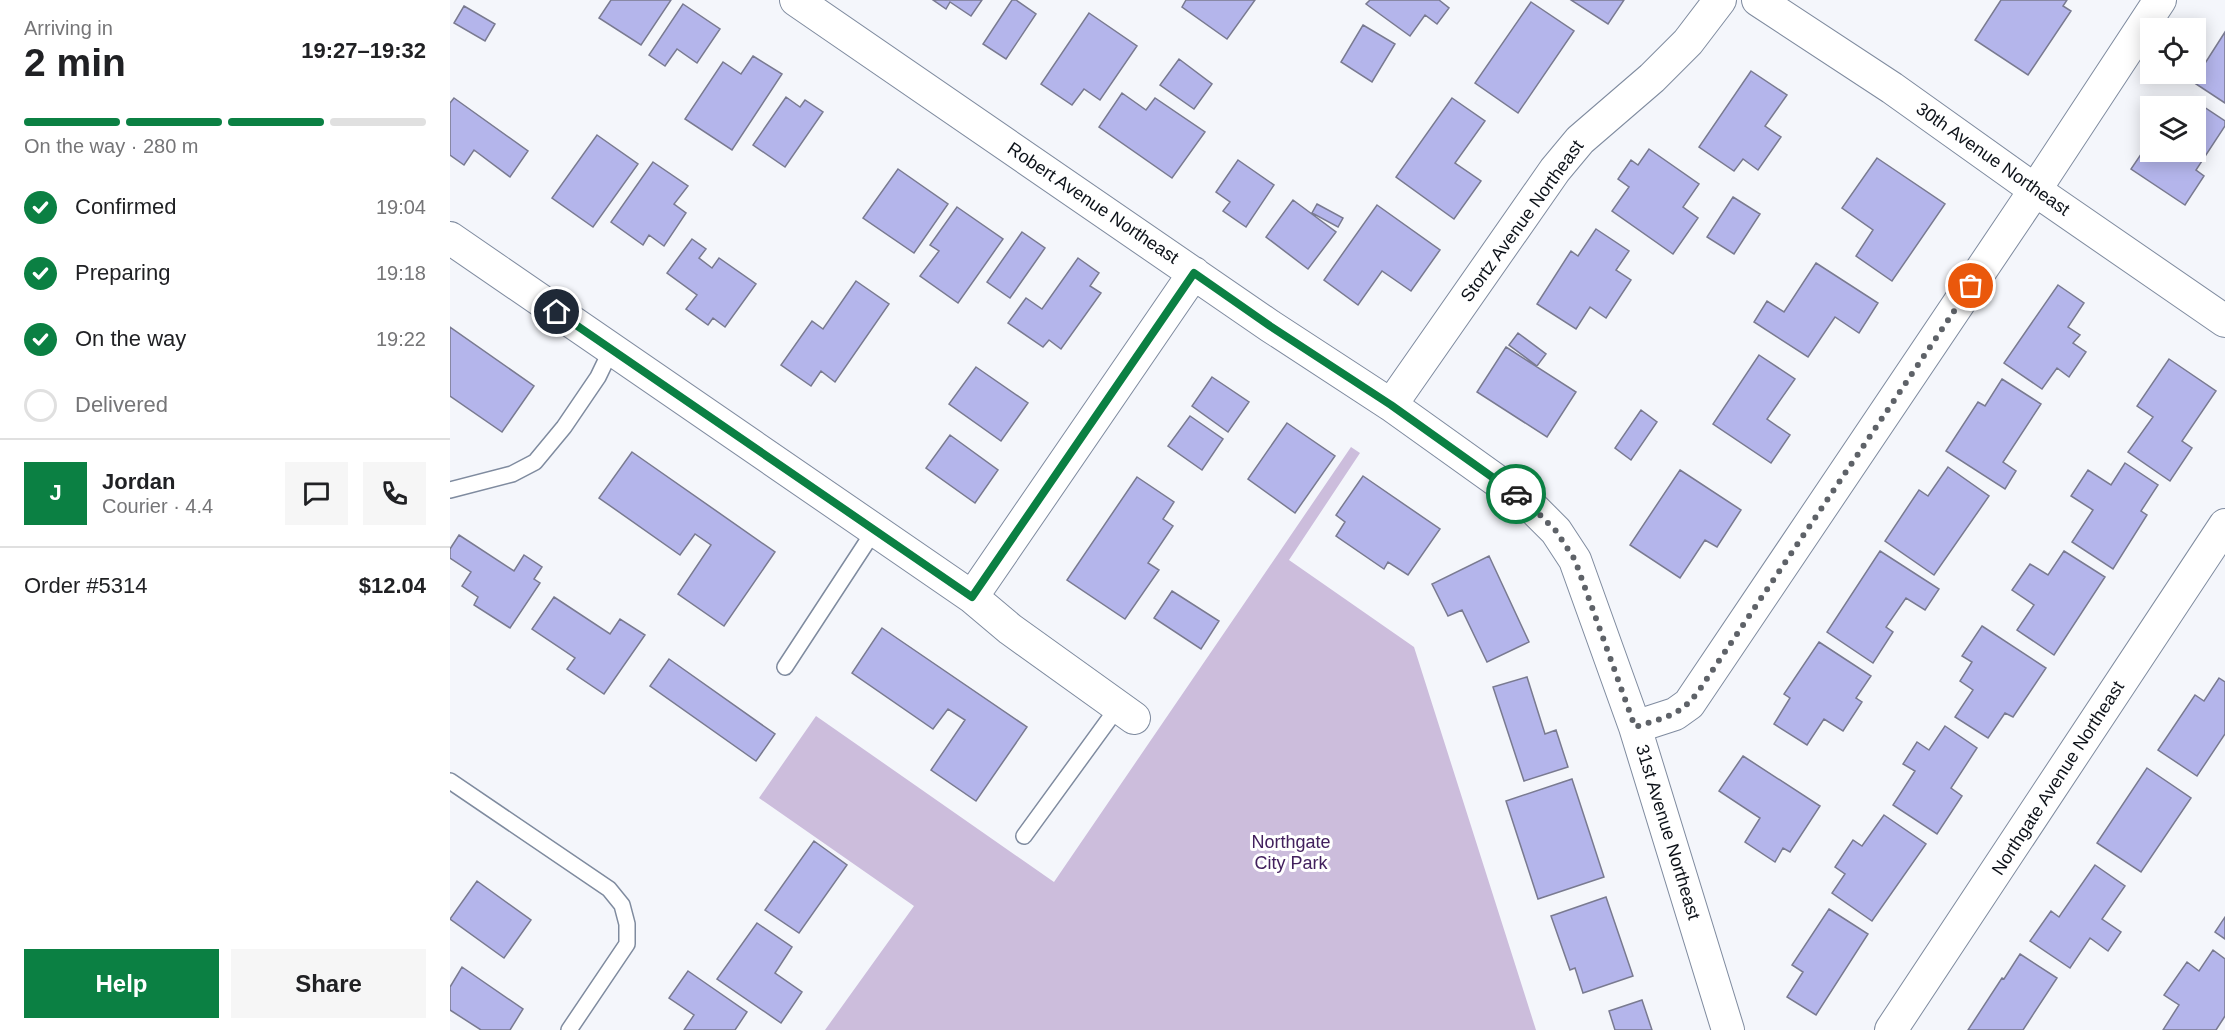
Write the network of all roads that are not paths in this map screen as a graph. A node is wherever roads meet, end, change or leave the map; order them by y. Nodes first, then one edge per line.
1 (795, 0) edge
2 (1720, 0) edge
3 (1758, 0) edge
4 (2160, 0) edge
5 (2036, 190) junction
6 (450, 238) edge
7 (1194, 273) junction
8 (2225, 321) edge
9 (610, 350) junction
10 (1391, 405) junction
11 (450, 490) edge
12 (2225, 525) edge
13 (874, 531) junction
14 (972, 597) junction
15 (785, 668) dead end
16 (1126, 712) joint
17 (1635, 727) junction
18 (450, 781) edge
19 (1024, 836) dead end
20 (569, 1030) edge
21 (1728, 1030) edge
22 (1891, 1030) edge

1 - 7 street, Robert Avenue Northeast
2 - 10 street, Stortz Avenue Northeast
3 - 5 street, 30th Avenue Northeast
4 - 5 street
5 - 8 street, 30th Avenue Northeast
5 - 17 street
6 - 9 street
7 - 10 street, Robert Avenue Northeast
7 - 14 street
9 - 11 lane
9 - 13 street
10 - 17 street, 31st Avenue Northeast
12 - 22 street, Northgate Avenue Northeast
13 - 14 street
13 - 15 lane
14 - 16 street
16 - 19 lane
17 - 21 street, 31st Avenue Northeast
18 - 20 lane

